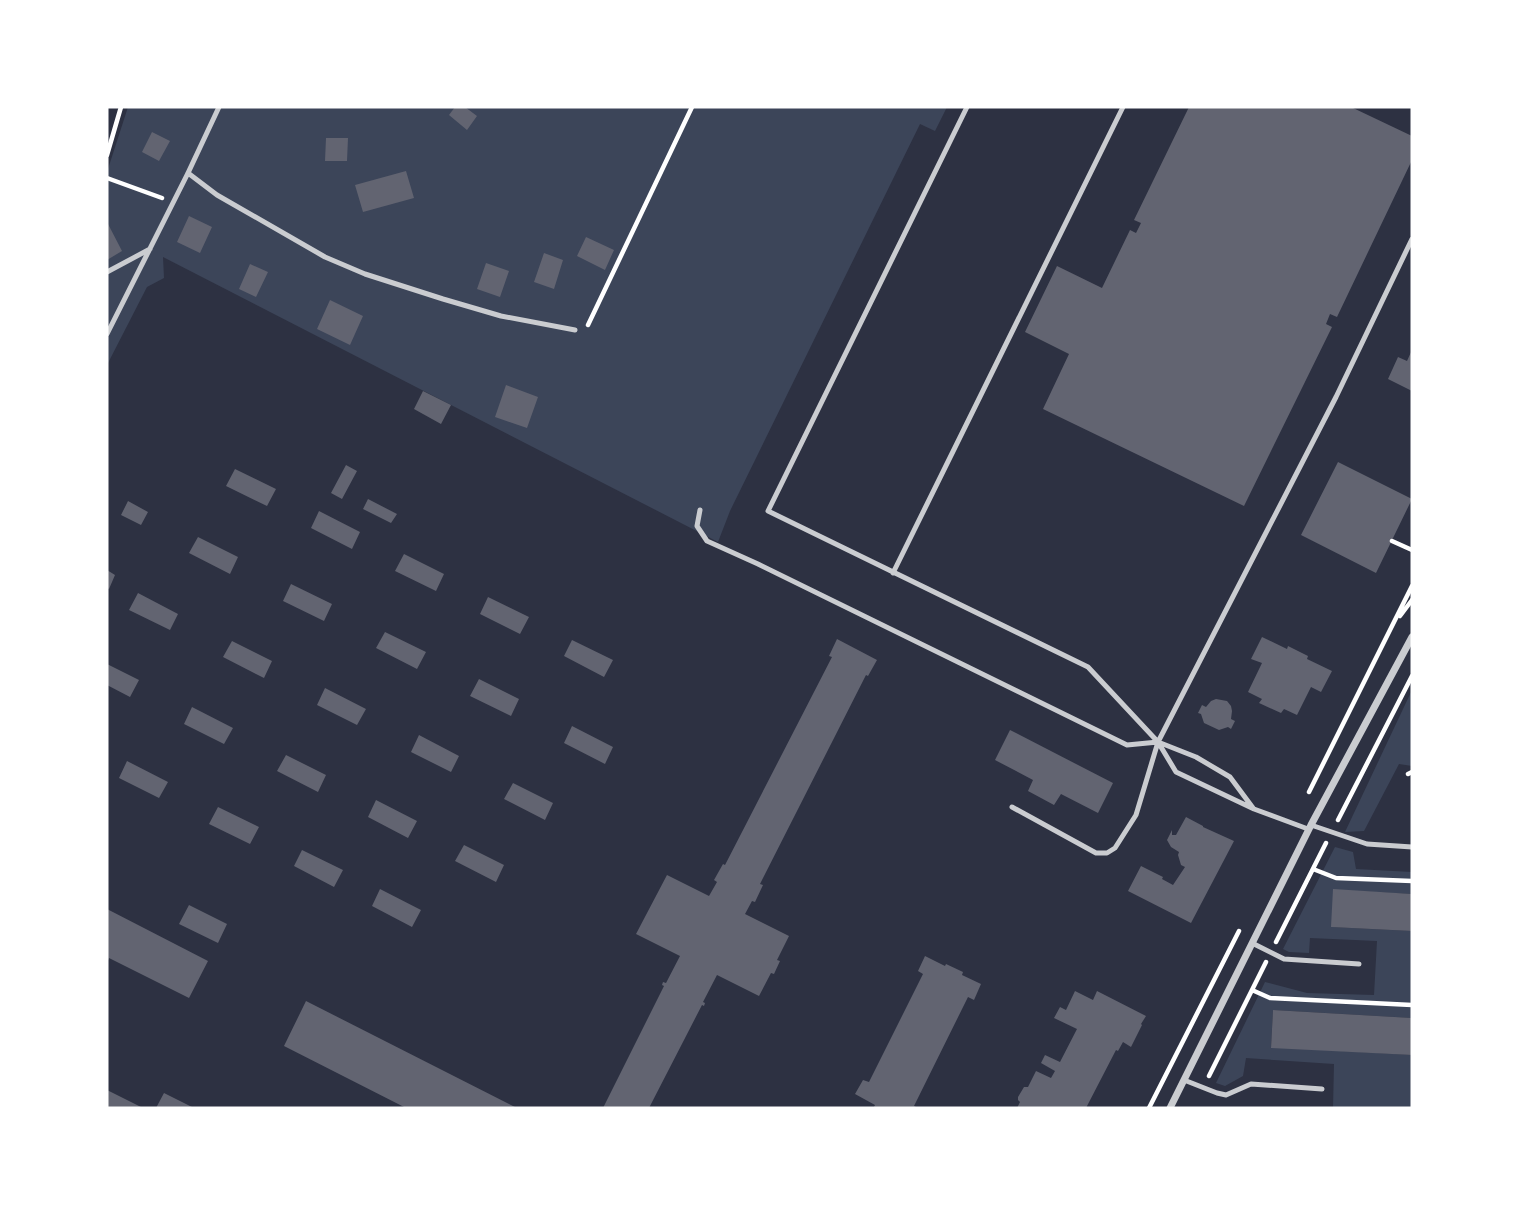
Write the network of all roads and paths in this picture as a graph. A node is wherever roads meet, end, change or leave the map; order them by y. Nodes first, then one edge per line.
1 (121, 107) edge
2 (219, 107) edge
3 (692, 107) edge
4 (967, 107) edge
5 (1122, 107) edge
6 (107, 155) edge
7 (188, 173) junction
8 (107, 178) edge
9 (173, 202) junction
10 (1412, 239) edge
11 (150, 249) junction
12 (107, 272) edge
13 (575, 330) joint
14 (107, 334) edge
15 (700, 510) dead end
16 (1392, 541) dead end
17 (1412, 550) edge
18 (893, 573) junction
19 (1412, 600) edge
20 (1394, 623) dead end
21 (1412, 636) edge
22 (1412, 676) edge
23 (1410, 684) edge
24 (1158, 742) junction
25 (1012, 807) dead end
26 (1254, 809) junction
27 (1310, 827) junction
28 (1332, 832) junction
29 (1412, 847) edge
30 (1313, 869) junction
31 (1412, 881) edge
32 (1252, 943) junction
33 (1271, 953) junction
34 (1359, 964) dead end
35 (1252, 990) junction
36 (1412, 1005) edge
37 (1184, 1080) junction
38 (1203, 1087) junction
39 (1322, 1089) dead end
40 (1170, 1108) edge

1 - 6 path
2 - 7 lane
3 - 13 path
4 - 18 lane
5 - 18 lane
7 - 9 lane
7 - 13 lane
8 - 9 path
9 - 11 lane
10 - 24 lane
11 - 12 lane
11 - 14 lane
15 - 24 lane
16 - 17 path
18 - 24 lane
19 - 20 path
21 - 27 street
22 - 23 path
23 - 28 path
24 - 25 lane
24 - 26 lane
24 - 26 lane
26 - 27 lane
27 - 28 lane
27 - 32 street
28 - 29 lane
28 - 30 path
30 - 31 path
30 - 33 path
32 - 33 lane
32 - 37 street
33 - 34 lane
33 - 35 path
35 - 36 path
35 - 38 path
37 - 38 lane
37 - 40 street
38 - 39 lane

